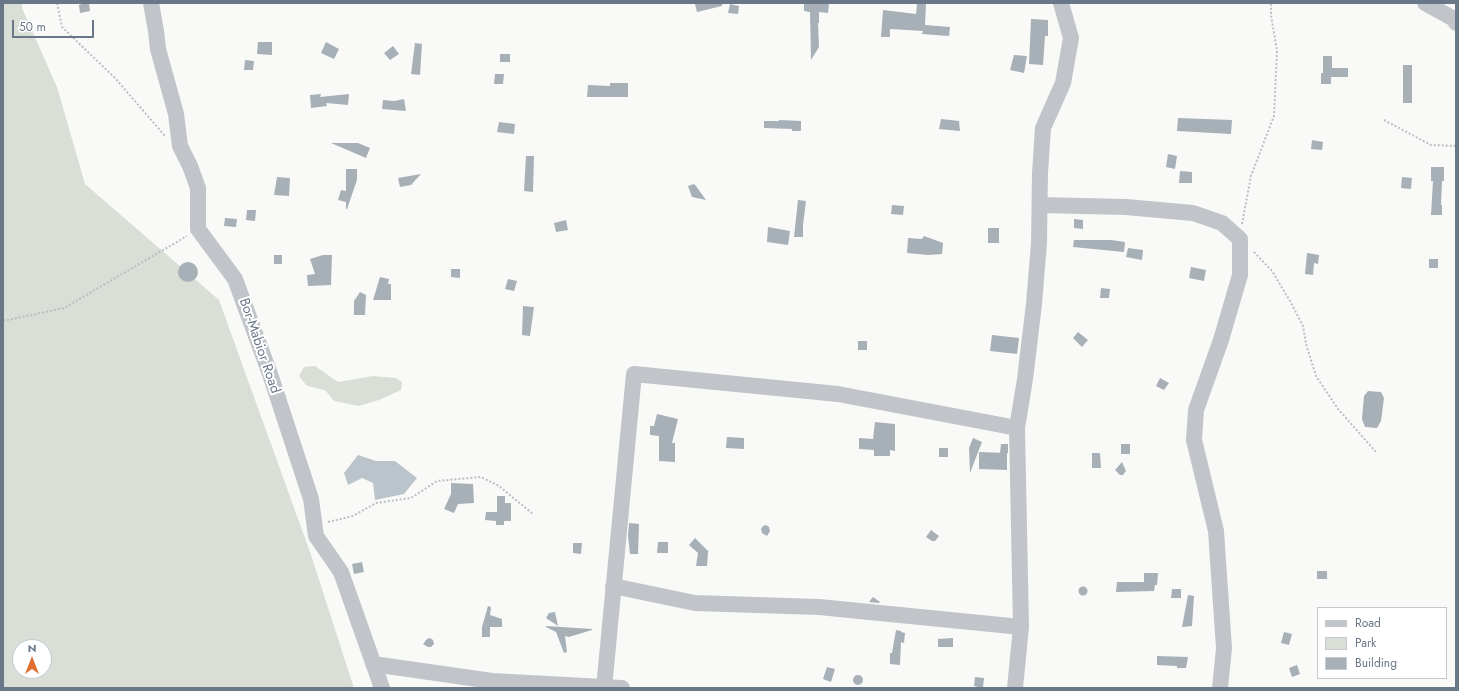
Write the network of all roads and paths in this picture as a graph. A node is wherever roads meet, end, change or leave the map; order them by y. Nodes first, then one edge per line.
1 (56, 3) edge
2 (151, 3) edge
3 (1061, 3) edge
4 (1271, 3) edge
5 (1425, 3) edge
6 (1456, 23) edge
7 (1384, 120) dead end
8 (165, 136) dead end
9 (1456, 146) edge
10 (1040, 205) junction
11 (198, 229) junction
12 (1240, 239) junction
13 (3, 321) edge
14 (1017, 428) junction
15 (1376, 452) dead end
16 (533, 514) dead end
17 (315, 525) junction
18 (613, 586) junction
19 (1021, 627) junction
20 (373, 664) junction
21 (604, 687) edge
22 (382, 688) edge
23 (622, 688) edge
24 (1015, 688) edge
25 (1220, 688) edge

1 - 8 path
2 - 11 street
3 - 10 street
4 - 12 path
5 - 6 street
7 - 9 path
10 - 12 street
10 - 14 street
11 - 13 path
11 - 17 street, Bor-Mabior Road
12 - 15 path
12 - 25 street
14 - 18 street
14 - 19 street
16 - 17 path
17 - 20 street, Bor-Mabior Road
18 - 19 street
18 - 21 street
19 - 24 street
20 - 21 street
20 - 22 street, Bor-Mabior Road
21 - 23 street

